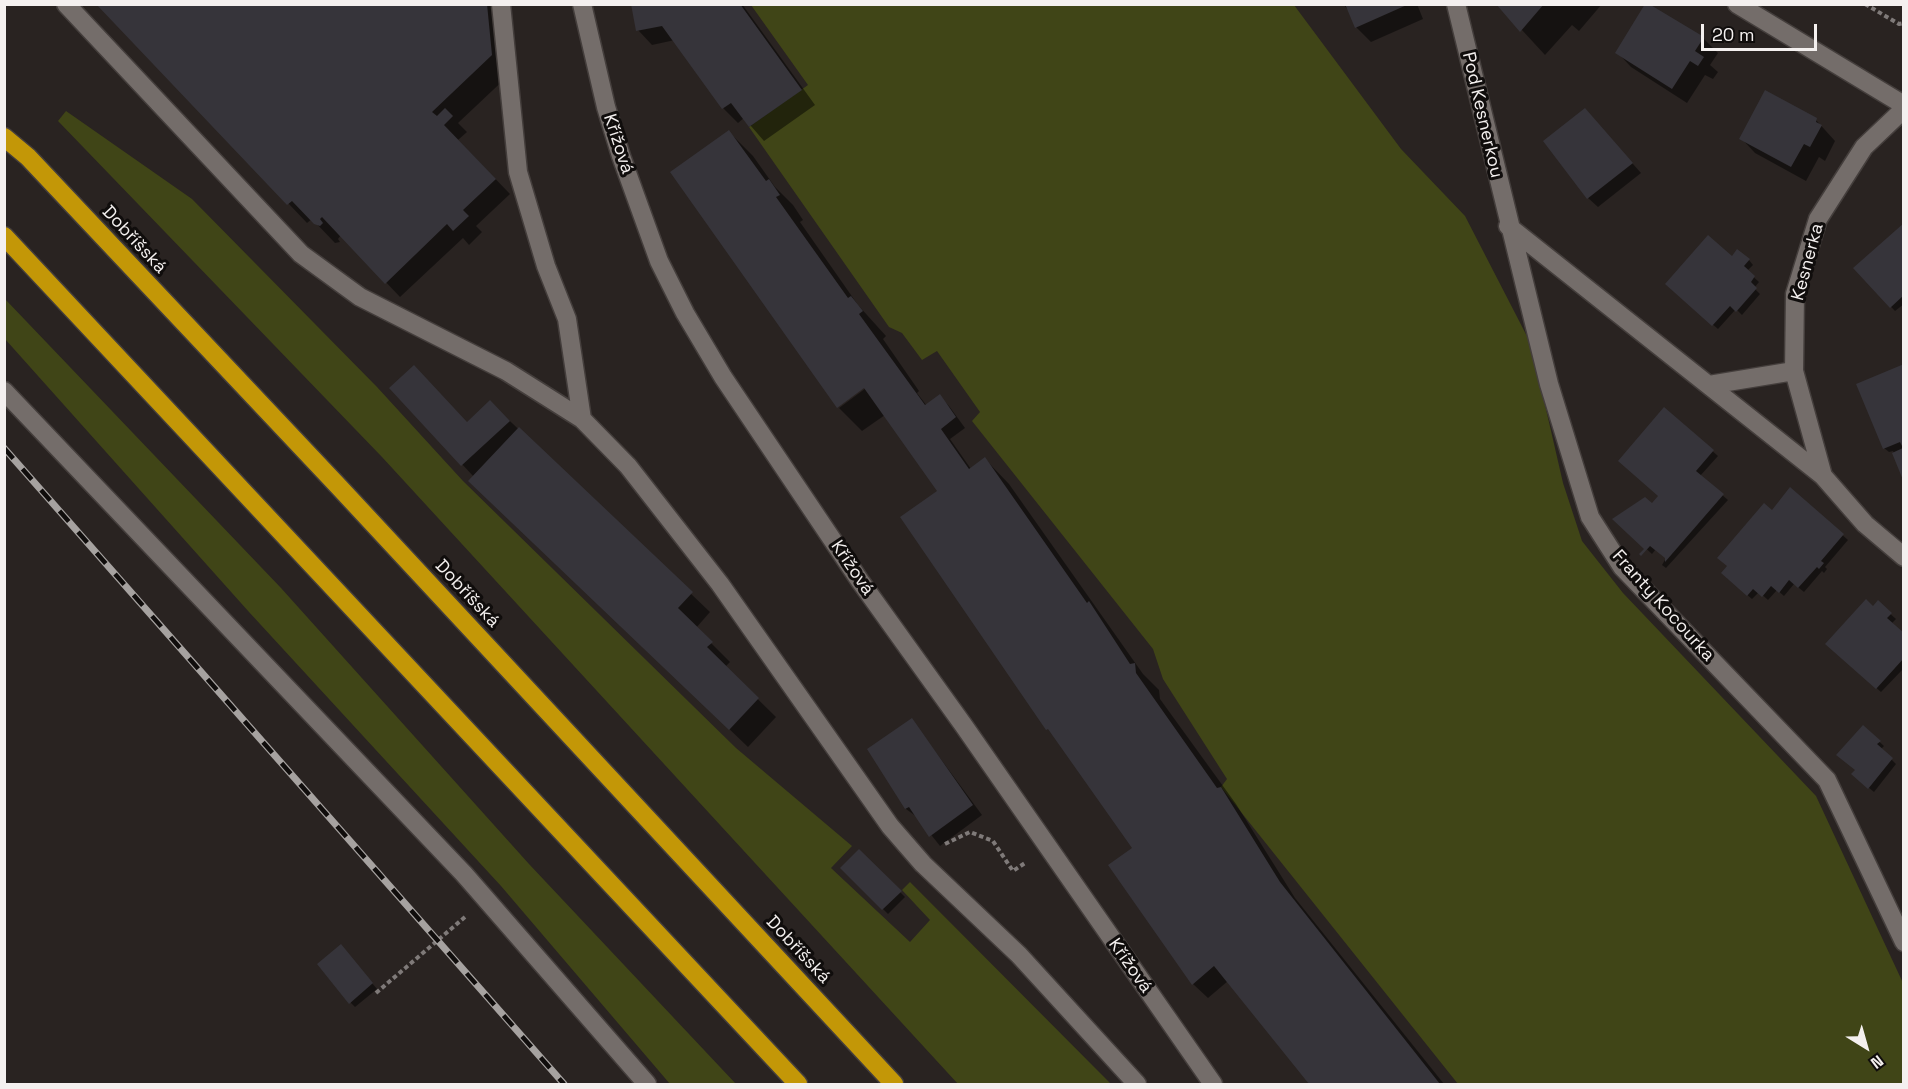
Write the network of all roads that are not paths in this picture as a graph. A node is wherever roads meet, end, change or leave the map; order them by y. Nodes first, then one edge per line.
1 (66, 4) edge
2 (501, 4) edge
3 (582, 4) edge
4 (1456, 4) edge
5 (1737, 4) edge
6 (1904, 107) edge
7 (4, 137) edge
8 (1509, 226) junction
9 (4, 236) edge
10 (1794, 371) junction
11 (1710, 385) junction
12 (4, 391) edge
13 (582, 419) junction
14 (1823, 476) junction
15 (1904, 557) edge
16 (1904, 942) edge
17 (646, 1084) edge
18 (798, 1084) edge
19 (894, 1084) edge
20 (1137, 1084) edge
21 (1213, 1084) edge

1 - 13 street
2 - 13 street
3 - 21 street, Křížová
4 - 8 street, Pod Kesnerkou
5 - 6 street
6 - 10 street, Kesnerka
7 - 19 highway, Dobříšská
8 - 11 street
8 - 16 street, Franty Kocourka
9 - 18 highway
10 - 11 street
10 - 14 street, Kesnerka
11 - 14 street
12 - 17 street
13 - 20 street
14 - 15 street

